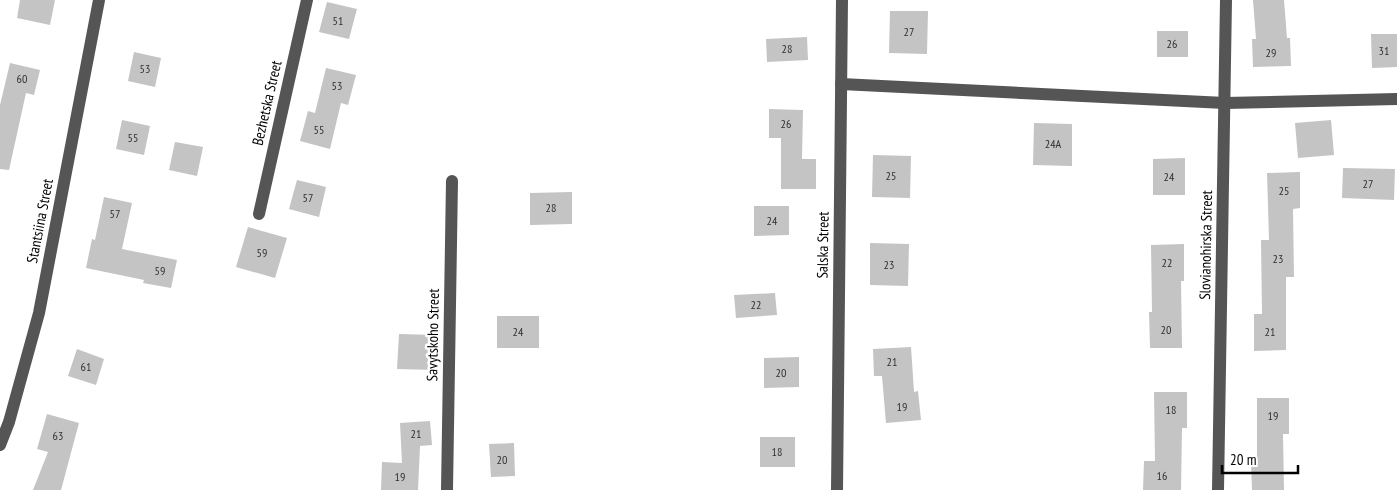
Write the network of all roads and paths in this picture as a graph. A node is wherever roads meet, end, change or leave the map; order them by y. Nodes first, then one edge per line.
1 (99, 0) edge
2 (307, 0) edge
3 (842, 0) edge
4 (1226, 0) edge
5 (841, 84) junction
6 (1397, 99) edge
7 (1225, 103) junction
8 (452, 181) dead end
9 (259, 214) dead end
10 (0, 445) edge
11 (447, 490) edge
12 (837, 490) edge
13 (1218, 490) edge

1 - 10 street, Stantsiina Street
2 - 9 street, Bezhetska Street
3 - 5 street, Salska Street
4 - 7 street, Slovianohirska Street
5 - 7 street
5 - 12 street, Salska Street
6 - 7 street
7 - 13 street, Slovianohirska Street
8 - 11 street, Savytskoho Street

